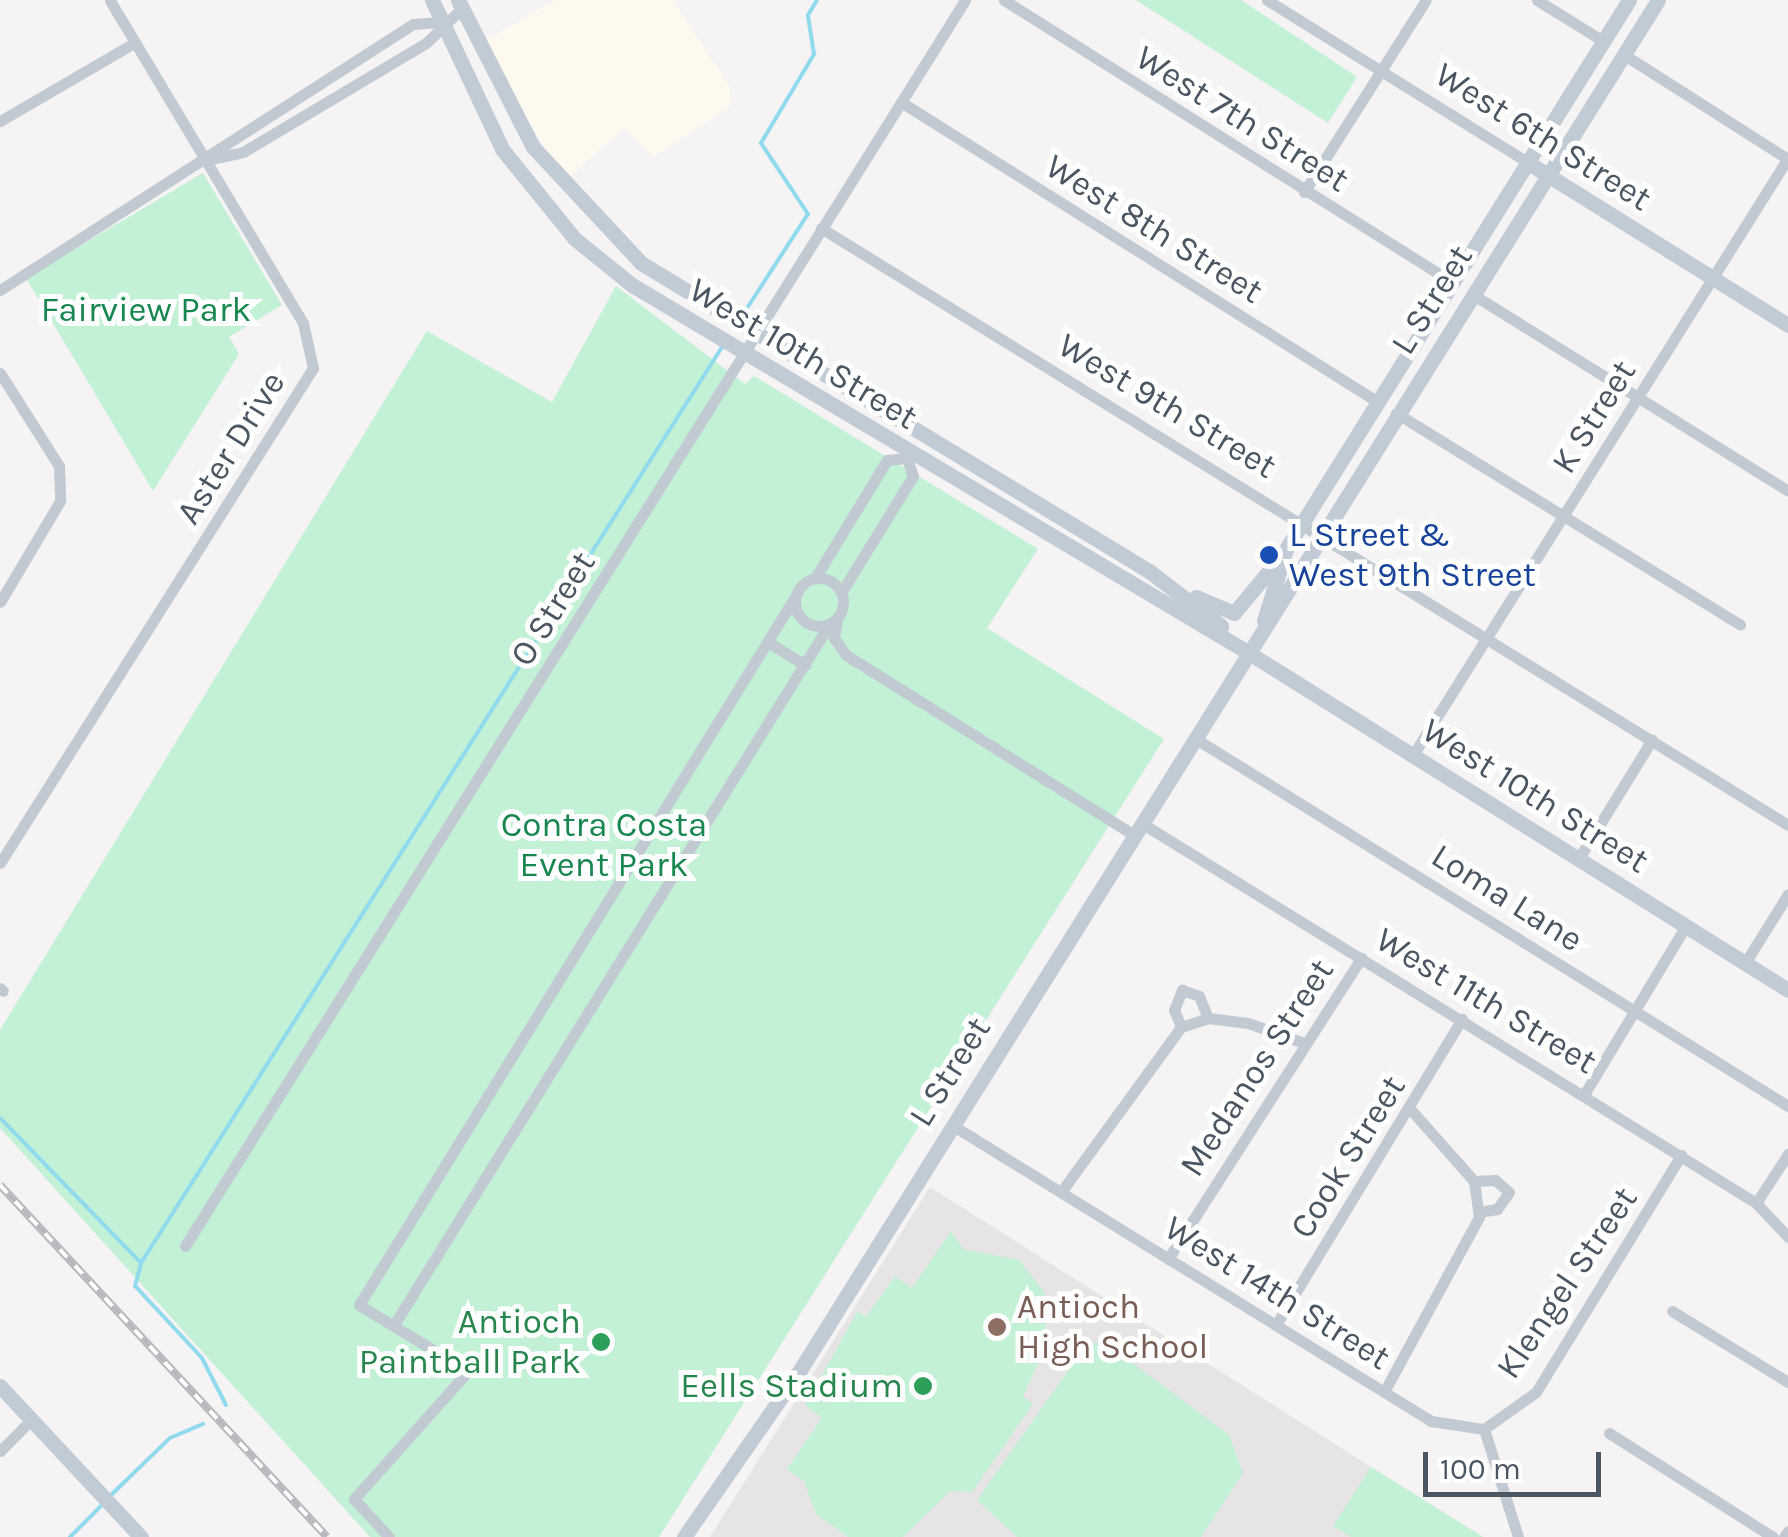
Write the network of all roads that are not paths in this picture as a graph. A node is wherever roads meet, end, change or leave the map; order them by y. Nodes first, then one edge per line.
1 (110, 0) edge
2 (432, 0) edge
3 (965, 0) edge
4 (1004, 0) edge
5 (1267, 0) edge
6 (1426, 0) edge
7 (1537, 0) edge
8 (1628, 0) edge
9 (1658, 0) edge
10 (460, 4) edge
11 (441, 22) junction
12 (1603, 41) junction
13 (134, 43) junction
14 (1623, 54) junction
15 (1381, 72) junction
16 (901, 102) junction
17 (0, 121) edge
18 (1788, 158) edge
19 (206, 160) junction
20 (1527, 162) junction
21 (1547, 175) junction
22 (1304, 192) junction
23 (821, 228) junction
24 (1713, 278) junction
25 (1452, 282) junction
26 (0, 290) edge
27 (1472, 294) junction
28 (1788, 325) edge
29 (758, 333) junction
30 (746, 353) junction
31 (0, 374) edge
32 (1639, 398) junction
33 (1378, 402) junction
34 (1396, 413) junction
35 (923, 431) junction
36 (908, 456) junction
37 (1788, 491) edge
38 (1564, 518) junction
39 (1303, 521) junction
40 (1322, 533) junction
41 (1286, 549) junction
42 (1149, 571) junction
43 (815, 578) junction
44 (798, 592) junction
45 (842, 593) junction
46 (0, 602) edge
47 (833, 621) junction
48 (1740, 625) dead end
49 (1260, 634) junction
50 (1489, 637) junction
51 (768, 642) junction
52 (1249, 653) junction
53 (805, 664) junction
54 (1196, 739) junction
55 (1652, 740) junction
56 (1413, 755) junction
57 (1788, 824) edge
58 (1140, 830) junction
59 (1579, 858) junction
60 (0, 863) edge
61 (1788, 894) edge
62 (1685, 927) junction
63 (1361, 958) junction
64 (1744, 963) junction
65 (1788, 990) edge
66 (1635, 1010) junction
67 (1208, 1018) junction
68 (1462, 1019) junction
69 (1181, 1027) junction
70 (1301, 1042) junction
71 (1585, 1093) junction
72 (1788, 1106) edge
73 (1411, 1110) junction
74 (952, 1125) junction
75 (1788, 1154) edge
76 (1681, 1155) junction
77 (1474, 1181) junction
78 (1061, 1192) junction
79 (1756, 1202) junction
80 (1478, 1212) junction
81 (1788, 1237) edge
82 (184, 1246) dead end
83 (1168, 1259) junction
84 (1672, 1311) dead end
85 (395, 1323) junction
86 (1276, 1323) junction
87 (1788, 1382) edge
88 (0, 1386) edge
89 (1384, 1392) junction
90 (32, 1420) junction
91 (1484, 1429) junction
92 (1609, 1433) dead end
93 (0, 1451) edge
94 (141, 1537) edge
95 (390, 1537) edge
96 (684, 1537) edge
97 (1518, 1537) edge
98 (1773, 1537) edge

1 - 13 street, Aster Drive
2 - 11 main road, West 10th Street
3 - 16 street, O Street
4 - 22 street, West 7th Street
5 - 15 street, West 6th Street
6 - 15 street
7 - 12 street
8 - 12 main road, L Street
9 - 14 main road, L Street
10 - 11 street
10 - 29 main road, West 10th Street
11 - 19 street
11 - 19 street
11 - 30 main road, West 10th Street
12 - 20 main road, L Street
13 - 17 street
13 - 19 street, Aster Drive
14 - 18 street
14 - 21 main road, L Street
15 - 20 street, West 6th Street
15 - 22 street
16 - 23 street, O Street
16 - 33 street, West 8th Street
18 - 24 street, K Street
19 - 26 street
19 - 60 street, Aster Drive
20 - 21 main road, West 6th Street
20 - 25 main road, L Street
21 - 24 main road, West 6th Street
21 - 27 main road, L Street
22 - 25 street, West 7th Street
23 - 29 street, O Street
23 - 39 street, West 9th Street
24 - 28 main road, West 6th Street
24 - 32 street, K Street
25 - 33 main road, L Street
27 - 32 street
27 - 34 main road, L Street
29 - 30 street, O Street
29 - 35 main road, West 10th Street
30 - 36 main road, West 10th Street
30 - 82 street, O Street
31 - 46 street
32 - 37 street
32 - 38 street, K Street
33 - 39 main road, L Street
34 - 38 street
34 - 40 main road, L Street
35 - 36 street
35 - 42 main road, West 10th Street
36 - 43 street
36 - 45 street
36 - 52 main road, West 10th Street
38 - 48 street
38 - 50 street, K Street
39 - 40 street, West 9th Street
39 - 41 main road, L Street
40 - 49 main road, L Street
40 - 50 street, West 9th Street
41 - 42 main road
41 - 49 main road, L Street
42 - 52 main road, West 10th Street
43 - 44 street
43 - 45 street
44 - 47 street
44 - 51 street
45 - 47 street
47 - 53 street
47 - 58 street, West 11th Street
49 - 52 main road, L Street
50 - 55 street, West 9th Street
50 - 56 street, K Street
51 - 53 street
51 - 85 street
52 - 54 main road, L Street
52 - 56 main road, West 10th Street
53 - 85 street
54 - 58 main road, L Street
54 - 66 street, Loma Lane
55 - 57 street, West 9th Street
55 - 59 street
56 - 59 main road, West 10th Street
58 - 63 street, West 11th Street
58 - 74 main road, L Street
59 - 62 main road, West 10th Street
61 - 64 street
62 - 64 main road, West 10th Street
62 - 66 street
63 - 68 street, West 11th Street
63 - 70 street, Medanos Street
64 - 65 main road, West 10th Street
66 - 71 street
66 - 72 street, Loma Lane
67 - 69 street
67 - 69 street
67 - 70 street
68 - 71 street, West 11th Street
68 - 73 street, Cook Street
69 - 78 street
70 - 83 street, Medanos Street
71 - 76 street, West 11th Street
73 - 77 street
73 - 86 street, Cook Street
74 - 78 street, West 14th Street
74 - 96 main road, L Street
75 - 79 street
76 - 79 street, West 11th Street
76 - 91 street, Klengel Street
77 - 80 street
77 - 80 street
78 - 83 street, West 14th Street
79 - 81 street, West 11th Street
80 - 89 street
83 - 86 street, West 14th Street
84 - 87 street
85 - 95 street
86 - 89 street, West 14th Street
88 - 90 main road
89 - 91 street, West 14th Street
90 - 93 street
90 - 94 main road
91 - 97 street
92 - 98 street

